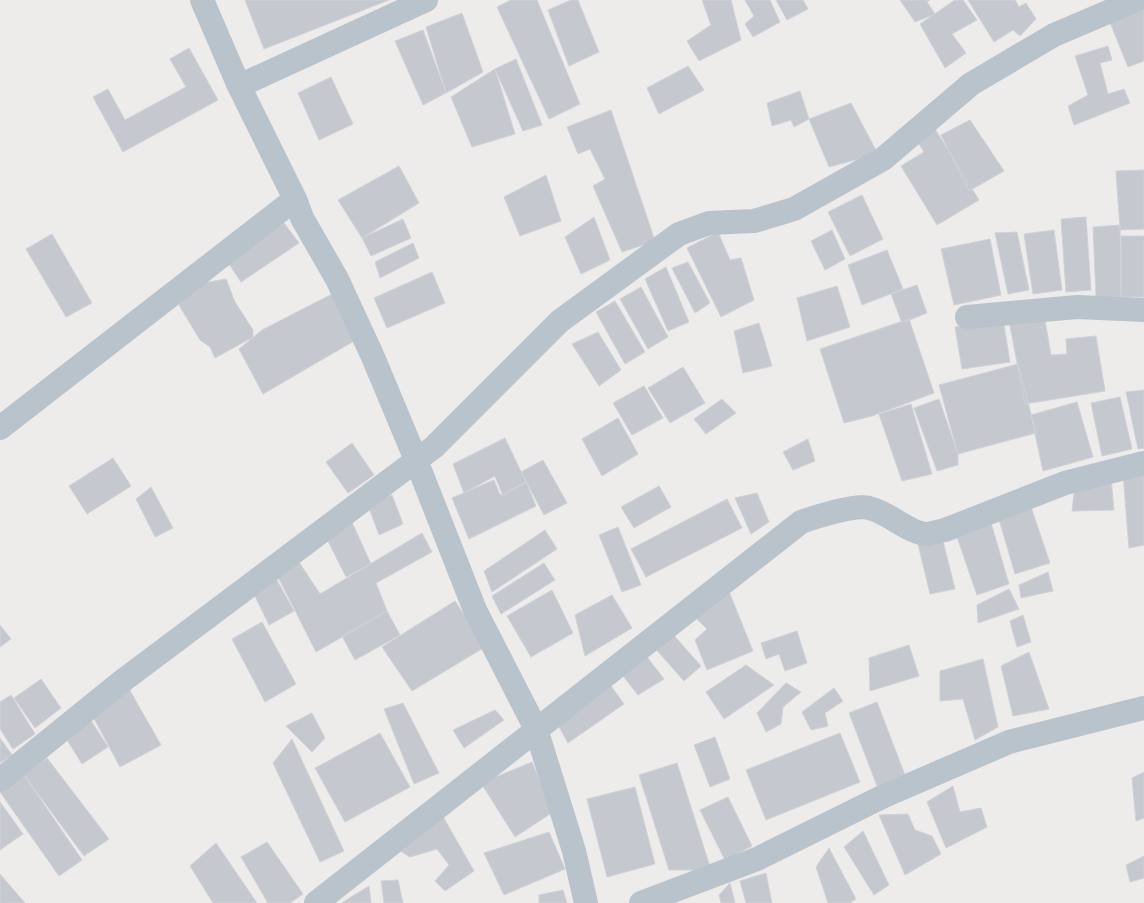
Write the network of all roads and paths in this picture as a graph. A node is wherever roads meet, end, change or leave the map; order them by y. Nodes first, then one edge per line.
1 (202, 0) edge
2 (426, 0) edge
3 (1136, 0) edge
4 (255, 79) junction
5 (294, 199) junction
6 (1144, 310) edge
7 (967, 317) dead end
8 (0, 428) edge
9 (433, 447) junction
10 (1144, 463) edge
11 (1144, 708) edge
12 (548, 720) junction
13 (0, 780) edge
14 (316, 903) edge
15 (586, 903) edge
16 (641, 903) edge

1 - 4 street
2 - 4 street
3 - 9 street
4 - 5 street
5 - 8 street
5 - 9 street
6 - 7 street
9 - 12 street
9 - 13 street
10 - 12 street
11 - 16 street
12 - 14 street
12 - 15 street

